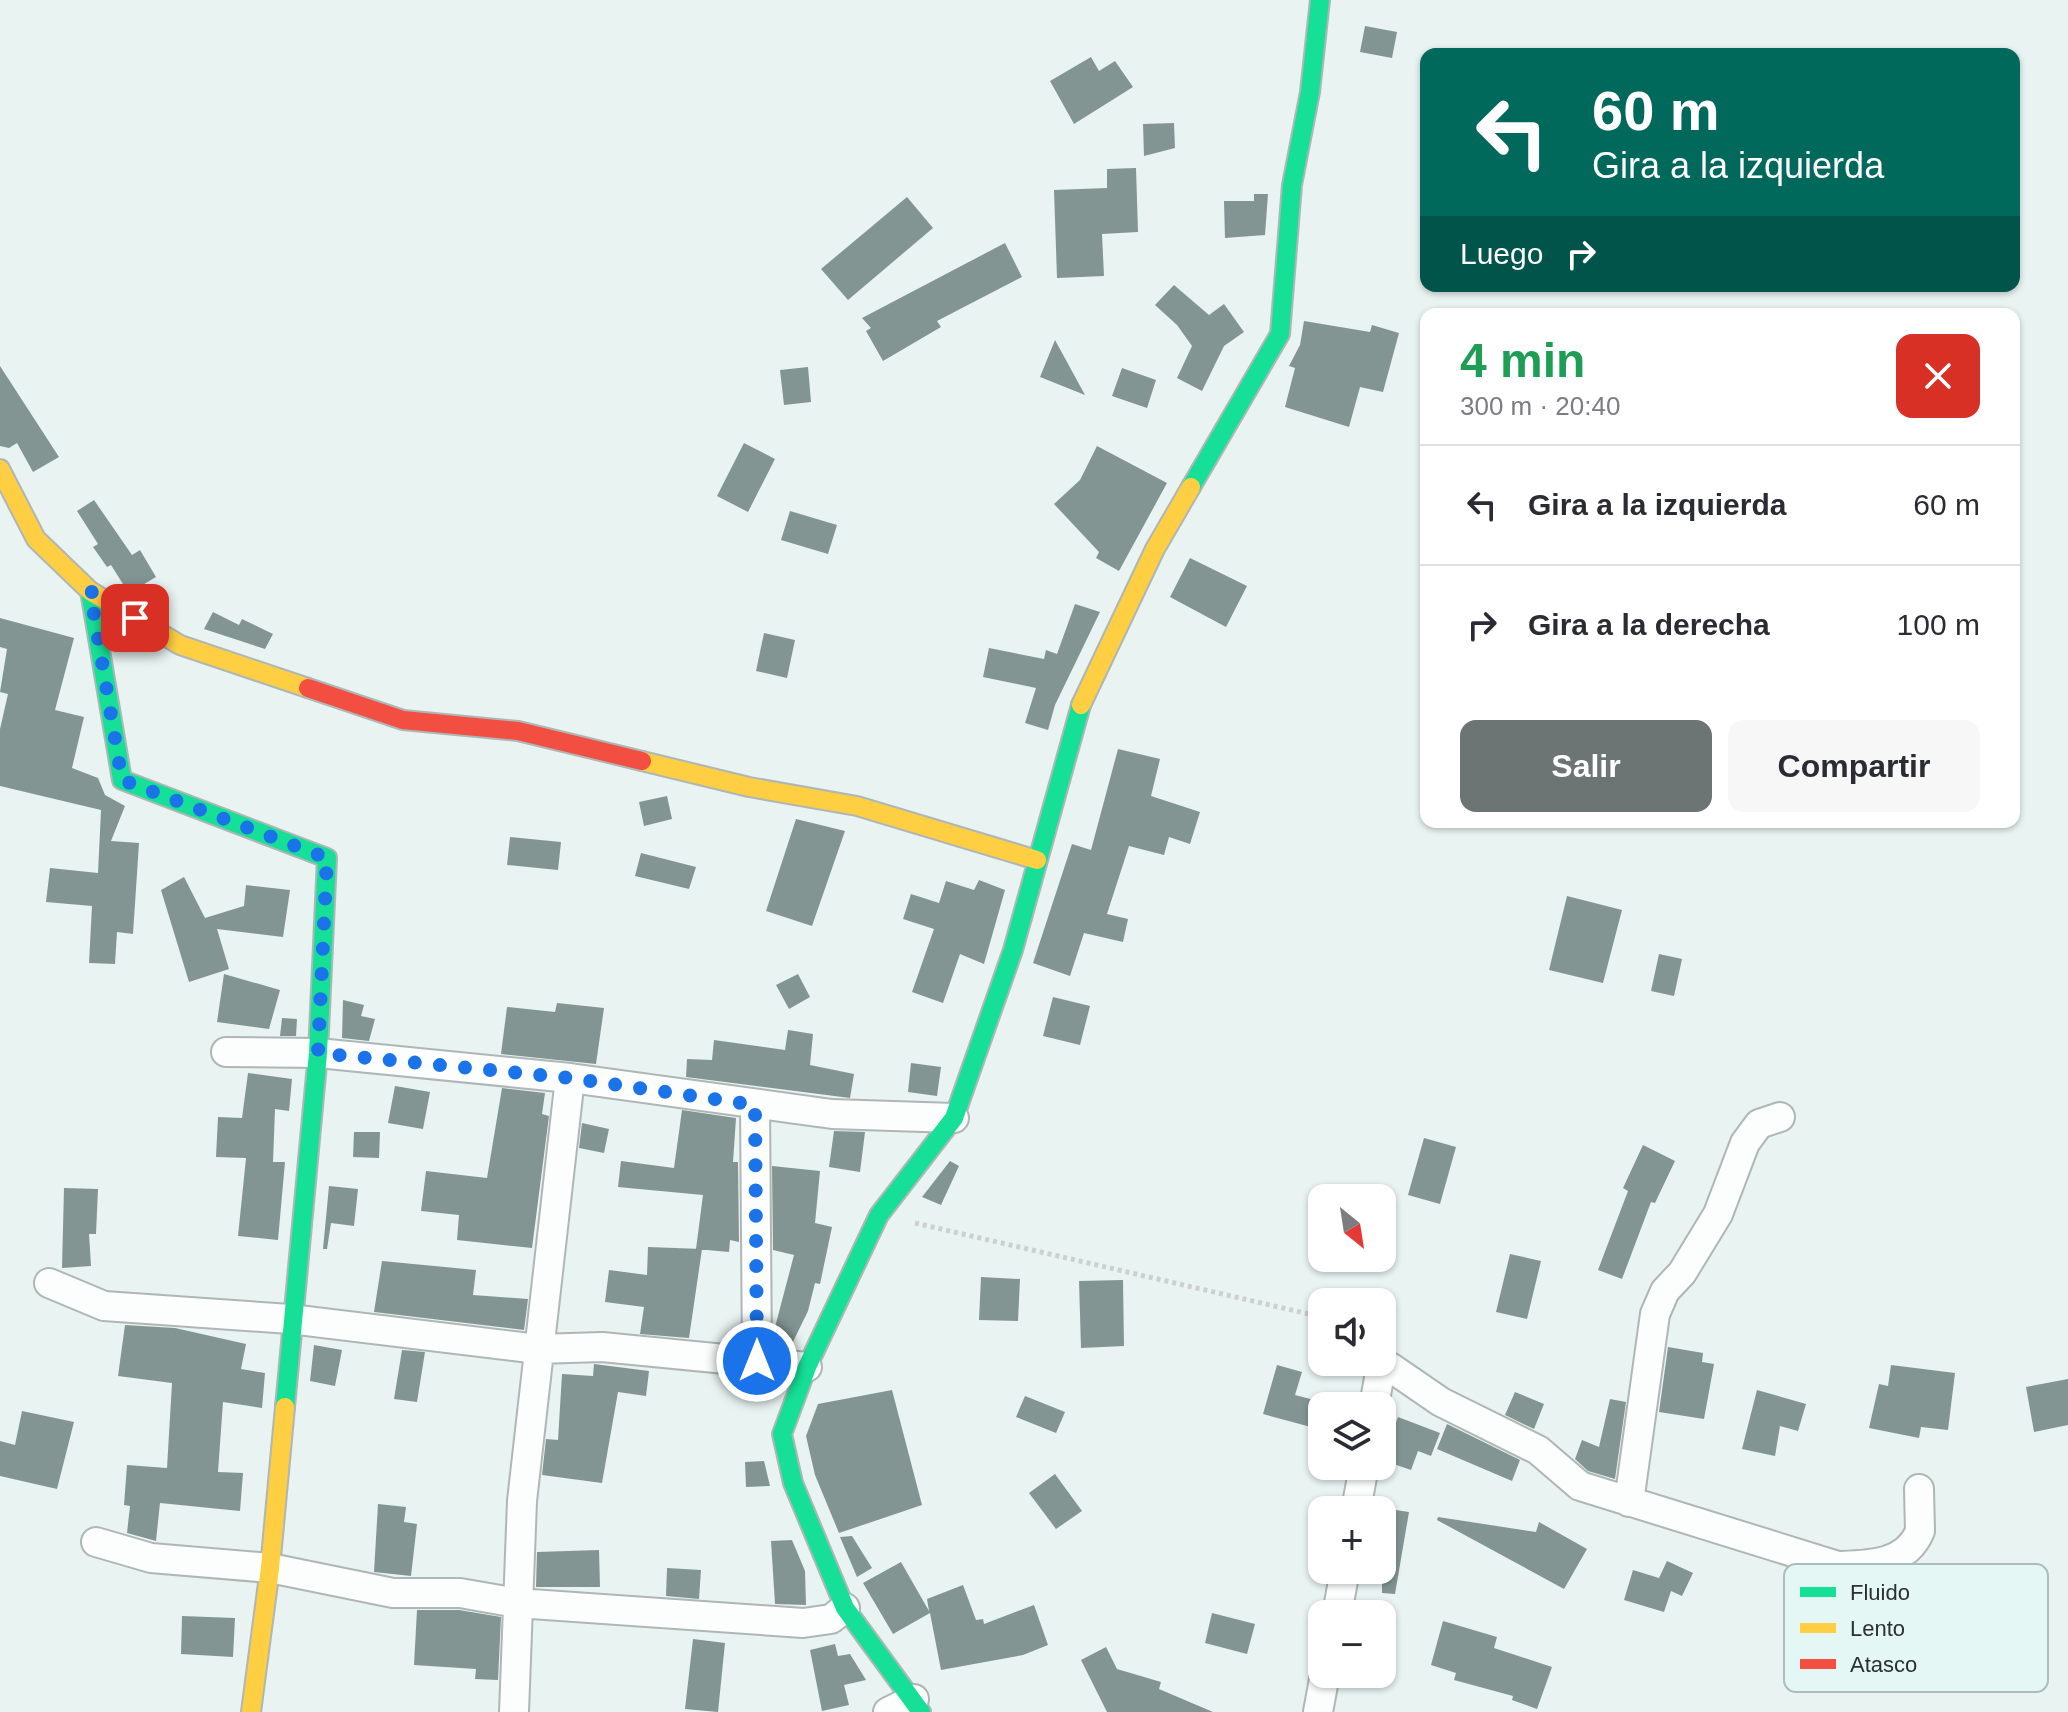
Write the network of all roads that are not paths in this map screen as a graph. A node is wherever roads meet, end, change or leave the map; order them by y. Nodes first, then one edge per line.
1 (1320, 0) edge
2 (0, 469) edge
3 (90, 591) junction
4 (1037, 860) junction
5 (226, 1052) dead end
6 (318, 1053) junction
7 (570, 1078) junction
8 (755, 1105) junction
9 (1780, 1117) dead end
10 (954, 1118) junction
11 (49, 1283) dead end
12 (290, 1319) junction
13 (538, 1349) junction
14 (757, 1361) junction
15 (807, 1367) junction
16 (1377, 1392) edge
17 (1919, 1489) dead end
18 (1629, 1502) junction
19 (96, 1542) dead end
20 (1829, 1564) edge
21 (1870, 1564) edge
22 (270, 1568) junction
23 (517, 1603) junction
24 (845, 1608) junction
25 (1322, 1688) edge
26 (918, 1705) edge
27 (251, 1712) edge
28 (514, 1712) edge
29 (888, 1712) edge
30 (1318, 1712) edge

1 - 4 street
2 - 3 street
3 - 4 street
3 - 6 street
4 - 10 street
5 - 6 street
6 - 7 street
6 - 12 street
7 - 8 street
7 - 13 street
8 - 10 street
8 - 14 street
9 - 18 street
10 - 15 street
11 - 12 street
12 - 13 street
12 - 22 street
13 - 14 street
13 - 23 street
14 - 15 street
15 - 24 street
16 - 18 street
17 - 21 street
18 - 20 street
19 - 22 street
22 - 23 street
22 - 27 street
23 - 24 street
23 - 28 street
24 - 26 street
25 - 30 street
26 - 29 street

